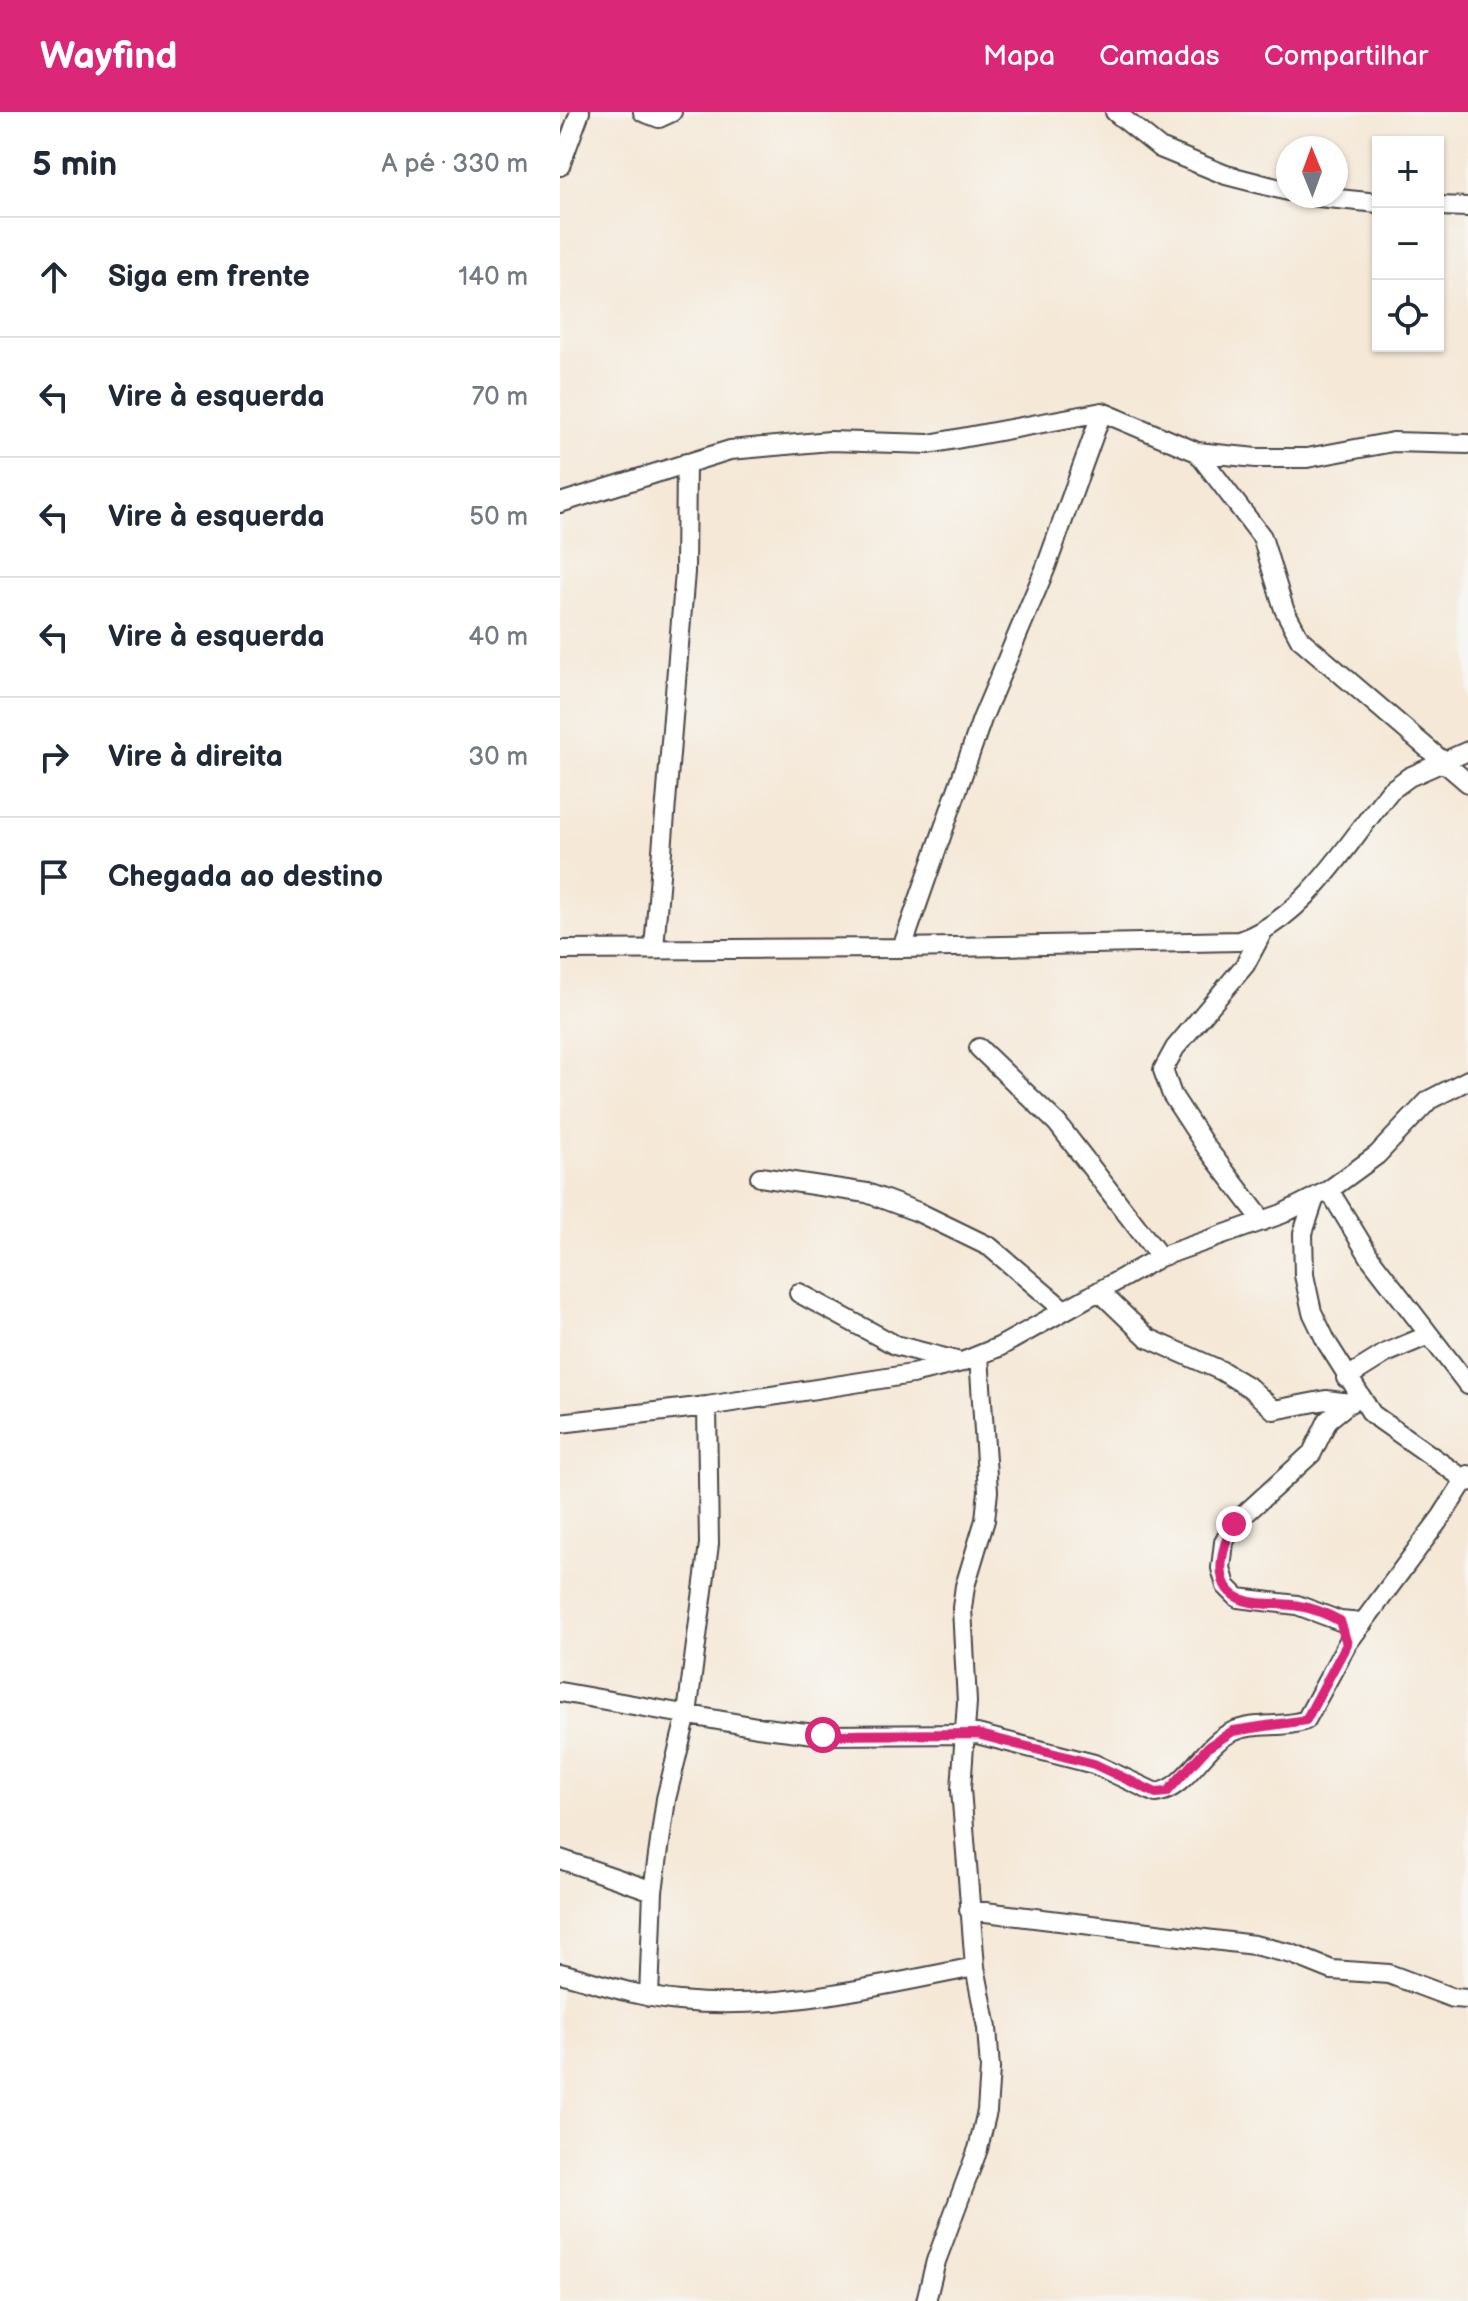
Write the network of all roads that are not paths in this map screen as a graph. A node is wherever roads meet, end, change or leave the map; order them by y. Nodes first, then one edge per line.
1 (580, 112) edge
2 (643, 112) edge
3 (672, 112) edge
4 (1115, 112) edge
5 (560, 166) edge
6 (1276, 188) edge
7 (1348, 200) edge
8 (1372, 202) edge
9 (1444, 206) edge
10 (1468, 207) edge
11 (1102, 412) junction
12 (1468, 444) edge
13 (1197, 452) junction
14 (686, 463) junction
15 (560, 503) edge
16 (1468, 751) edge
17 (1443, 761) junction
18 (1468, 783) edge
19 (1262, 933) junction
20 (654, 948) junction
21 (902, 948) junction
22 (560, 950) edge
23 (979, 1048) dead end
24 (1468, 1080) edge
25 (760, 1177) dead end
26 (1322, 1194) junction
27 (1282, 1214) junction
28 (1263, 1221) junction
29 (1303, 1233) junction
30 (1160, 1257) junction
31 (1099, 1291) junction
32 (799, 1293) dead end
33 (1064, 1310) junction
34 (1429, 1335) junction
35 (970, 1359) junction
36 (1346, 1378) junction
37 (1468, 1385) edge
38 (1354, 1399) junction
39 (707, 1406) junction
40 (560, 1423) edge
41 (1467, 1480) edge
42 (1340, 1621) junction
43 (1363, 1623) junction
44 (1347, 1644) junction
45 (560, 1692) edge
46 (687, 1714) junction
47 (963, 1733) junction
48 (560, 1859) edge
49 (653, 1891) junction
50 (969, 1910) junction
51 (975, 1967) junction
52 (560, 1973) edge
53 (649, 1997) junction
54 (1468, 1999) edge
55 (926, 2301) edge

1 - 5 street
2 - 3 street
4 - 6 street
7 - 8 street
9 - 10 street
11 - 13 street
11 - 14 street
11 - 21 street
12 - 13 street
13 - 17 street
14 - 15 street
14 - 20 street
16 - 17 street
17 - 18 street
17 - 19 street
19 - 21 street
19 - 28 street
20 - 21 street
20 - 22 street
23 - 30 street
24 - 26 street
25 - 33 street
26 - 27 street
26 - 29 street
26 - 34 street
27 - 28 street
27 - 29 street
28 - 30 street
29 - 36 street
30 - 31 street
31 - 33 street
31 - 38 street
32 - 35 street
33 - 35 street
34 - 36 street
34 - 37 street
35 - 39 street
35 - 47 street
36 - 38 street
38 - 41 street
38 - 42 street
39 - 40 street
39 - 46 street
41 - 43 street
42 - 43 street
42 - 44 street
43 - 44 street
44 - 47 street
45 - 46 street
46 - 47 street
46 - 49 street
47 - 50 street
48 - 49 street
49 - 53 street
50 - 51 street
50 - 54 street
51 - 53 street
51 - 55 street
52 - 53 street

